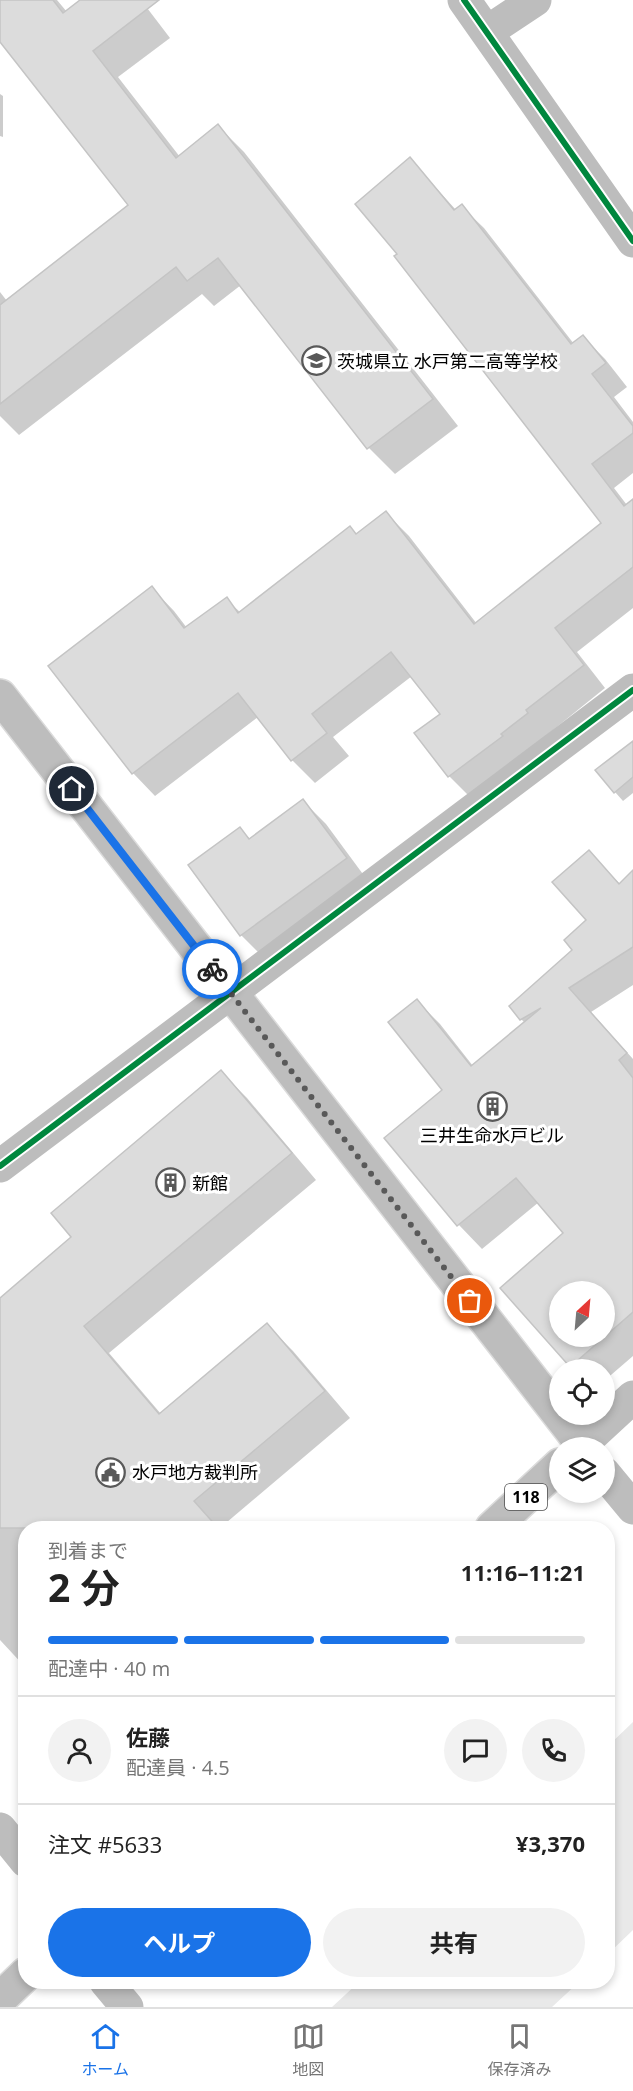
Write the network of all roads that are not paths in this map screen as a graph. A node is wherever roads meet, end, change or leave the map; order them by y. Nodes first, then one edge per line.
1 (464, 0) edge
2 (535, 0) edge
3 (487, 32) junction
4 (633, 242) edge
5 (633, 690) edge
6 (0, 696) edge
7 (231, 993) junction
8 (0, 1166) edge
9 (633, 1397) edge
10 (565, 1437) edge
11 (591, 1437) edge
12 (549, 1476) edge
13 (615, 1486) edge
14 (633, 1508) edge
15 (500, 1521) edge
16 (0, 1829) edge
17 (18, 1851) edge
18 (18, 1982) edge
19 (112, 1989) edge
20 (0, 1999) edge
21 (128, 2007) edge

1 - 3 main road
2 - 3 main road
3 - 4 main road
5 - 7 main road
6 - 7 main road
7 - 8 main road
7 - 10 main road
9 - 11 main road
12 - 15 main road, 118
13 - 14 main road
16 - 17 main road
18 - 20 main road
19 - 21 main road

